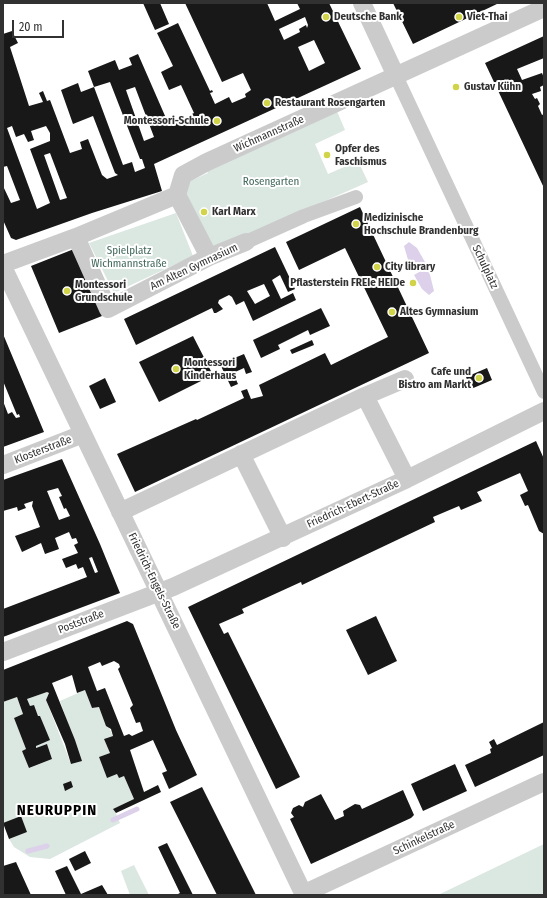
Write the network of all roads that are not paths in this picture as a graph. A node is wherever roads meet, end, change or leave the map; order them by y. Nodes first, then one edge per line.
1 (362, 3) edge
2 (544, 8) edge
3 (396, 76) junction
4 (177, 196) junction
5 (356, 197) dead end
6 (76, 237) junction
7 (246, 242) joint
8 (209, 257) junction
9 (3, 264) edge
10 (3, 268) edge
11 (405, 379) dead end
12 (544, 392) edge
13 (365, 396) junction
14 (544, 411) edge
15 (83, 434) junction
16 (241, 454) junction
17 (3, 465) edge
18 (407, 479) junction
19 (120, 512) junction
20 (282, 538) junction
21 (160, 593) junction
22 (3, 652) edge
23 (544, 782) edge
24 (304, 895) edge

1 - 3 street
2 - 3 street, Wichmannstraße
3 - 4 street, Wichmannstraße
3 - 12 street, Schulplatz
4 - 6 street
4 - 8 street
5 - 7 street, Am Alten Gymnasium
6 - 8 street, Am Alten Gymnasium
6 - 9 street
7 - 8 street, Am Alten Gymnasium
10 - 15 street, Friedrich-Engels-Straße
11 - 13 street
13 - 16 street
13 - 18 street
14 - 18 street, Friedrich-Ebert-Straße
15 - 17 street, Klosterstraße
15 - 19 street, Friedrich-Engels-Straße
16 - 19 street
16 - 20 street
18 - 20 street, Friedrich-Ebert-Straße
19 - 21 street, Friedrich-Engels-Straße
20 - 21 street, Friedrich-Ebert-Straße
21 - 22 street, Poststraße
21 - 24 street, Friedrich-Engels-Straße
23 - 24 street, Schinkelstraße

